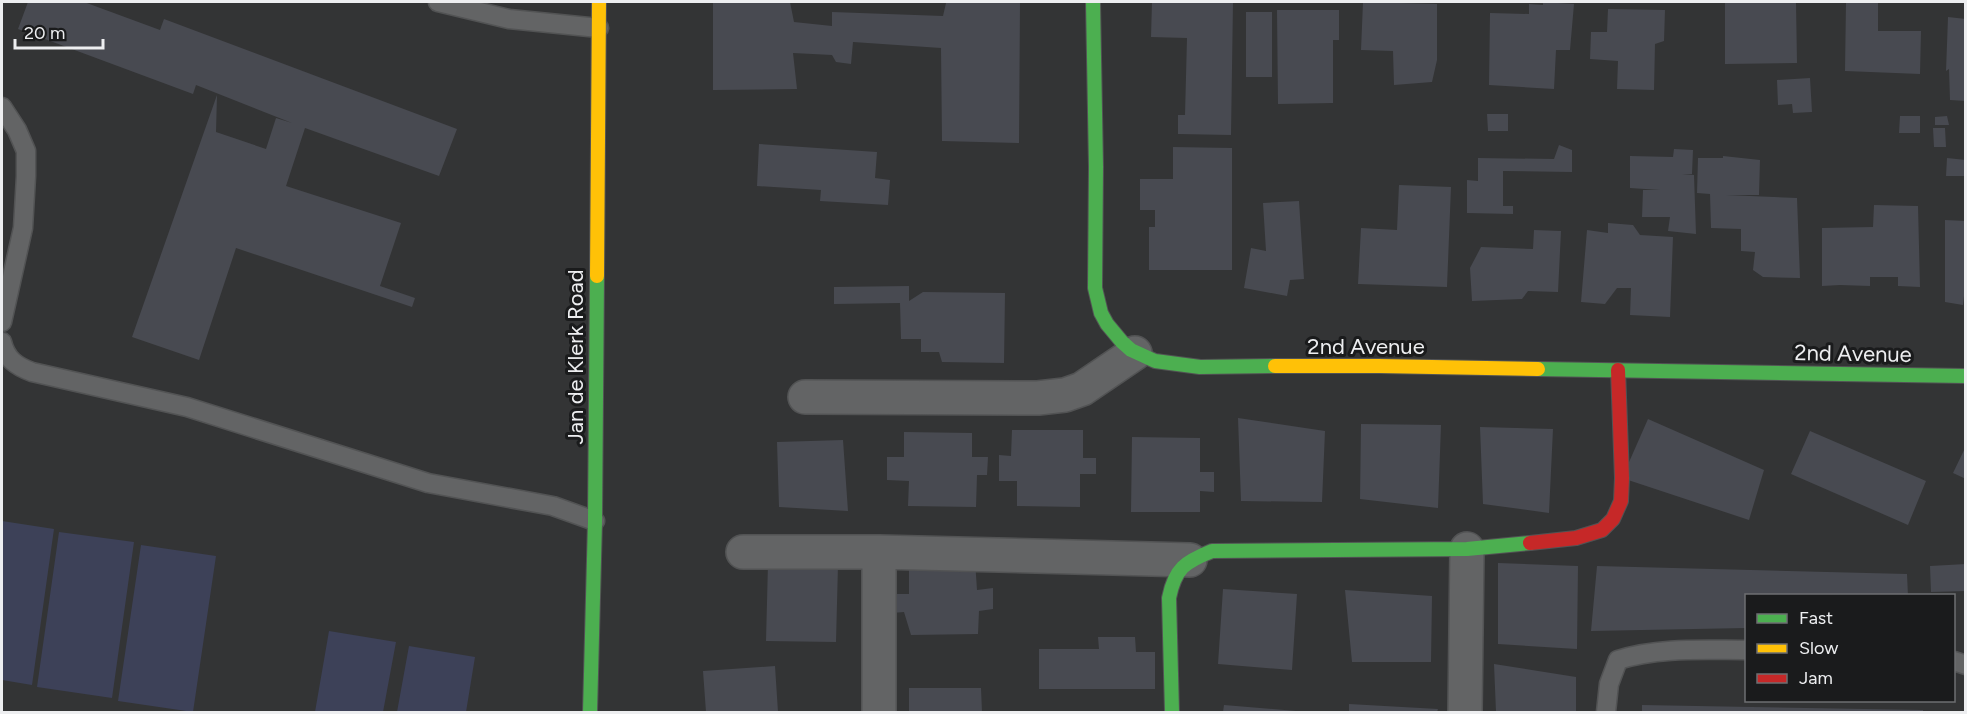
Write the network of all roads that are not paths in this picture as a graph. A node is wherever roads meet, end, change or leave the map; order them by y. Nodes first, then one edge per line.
1 (438, 2) edge
2 (599, 2) edge
3 (1093, 2) edge
4 (599, 28) junction
5 (2, 106) edge
6 (2, 322) edge
7 (2, 342) edge
8 (1135, 353) junction
9 (1617, 370) junction
10 (1965, 376) edge
11 (805, 397) dead end
12 (595, 521) junction
13 (1467, 549) junction
14 (743, 552) dead end
15 (879, 552) junction
16 (1190, 560) junction
17 (1745, 650) edge
18 (590, 712) edge
19 (879, 712) edge
20 (1172, 712) edge
21 (1465, 712) edge
22 (1605, 712) edge

1 - 4 lane
2 - 4 street, Jan de Klerk Road
3 - 8 street, 2nd Avenue
4 - 12 street, Jan de Klerk Road
5 - 6 lane
7 - 12 lane
8 - 9 street, 2nd Avenue
8 - 11 street
9 - 10 street, 2nd Avenue
9 - 13 street
12 - 18 street, Jan de Klerk Road
13 - 16 street
13 - 21 street
14 - 15 street
15 - 16 street
15 - 19 street
16 - 20 street
17 - 22 lane

